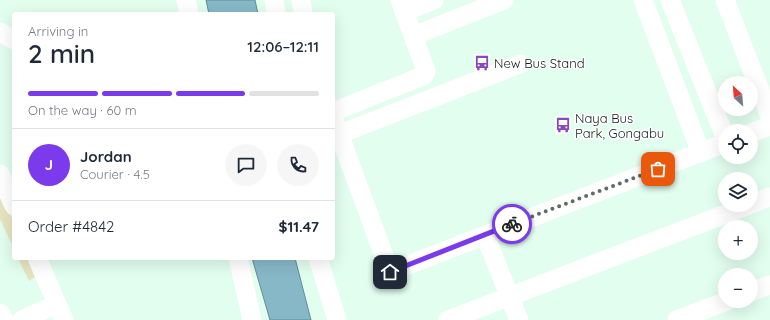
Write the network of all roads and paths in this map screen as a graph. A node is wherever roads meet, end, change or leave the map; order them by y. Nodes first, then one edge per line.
1 (186, 0) edge
2 (274, 0) edge
3 (301, 0) edge
4 (434, 0) edge
5 (504, 0) edge
6 (643, 0) edge
7 (670, 0) edge
8 (725, 0) edge
9 (402, 6) edge
10 (189, 12) edge
11 (276, 12) edge
12 (303, 12) edge
13 (0, 32) edge
14 (413, 36) junction
15 (12, 39) edge
16 (520, 64) dead end
17 (335, 111) edge
18 (770, 116) edge
19 (335, 122) edge
20 (720, 124) edge
21 (770, 126) edge
22 (758, 130) edge
23 (340, 134) junction
24 (718, 146) edge
25 (701, 153) junction
26 (0, 174) edge
27 (770, 197) edge
28 (12, 201) edge
29 (758, 202) edge
30 (732, 212) edge
31 (485, 235) junction
32 (38, 260) edge
33 (238, 260) edge
34 (319, 260) edge
35 (770, 285) edge
36 (758, 289) edge
37 (510, 296) junction
38 (718, 304) edge
39 (61, 312) edge
40 (0, 315) edge
41 (2, 320) edge
42 (22, 320) edge
43 (252, 320) edge
44 (337, 320) edge
45 (448, 320) edge
46 (519, 320) edge
47 (677, 320) edge

1 - 10 street
2 - 11 street
3 - 12 street
4 - 9 street
5 - 14 street
6 - 25 street
7 - 20 street
8 - 18 street
9 - 14 street
13 - 15 street
14 - 17 street
16 - 23 street
19 - 23 street
21 - 22 street
23 - 31 street
24 - 25 street
25 - 31 street
26 - 28 street
27 - 29 street
30 - 37 street
31 - 37 street
32 - 39 street
33 - 43 street
34 - 44 street
35 - 36 street
37 - 45 street
37 - 46 street
38 - 47 street
39 - 42 street
40 - 41 highway

